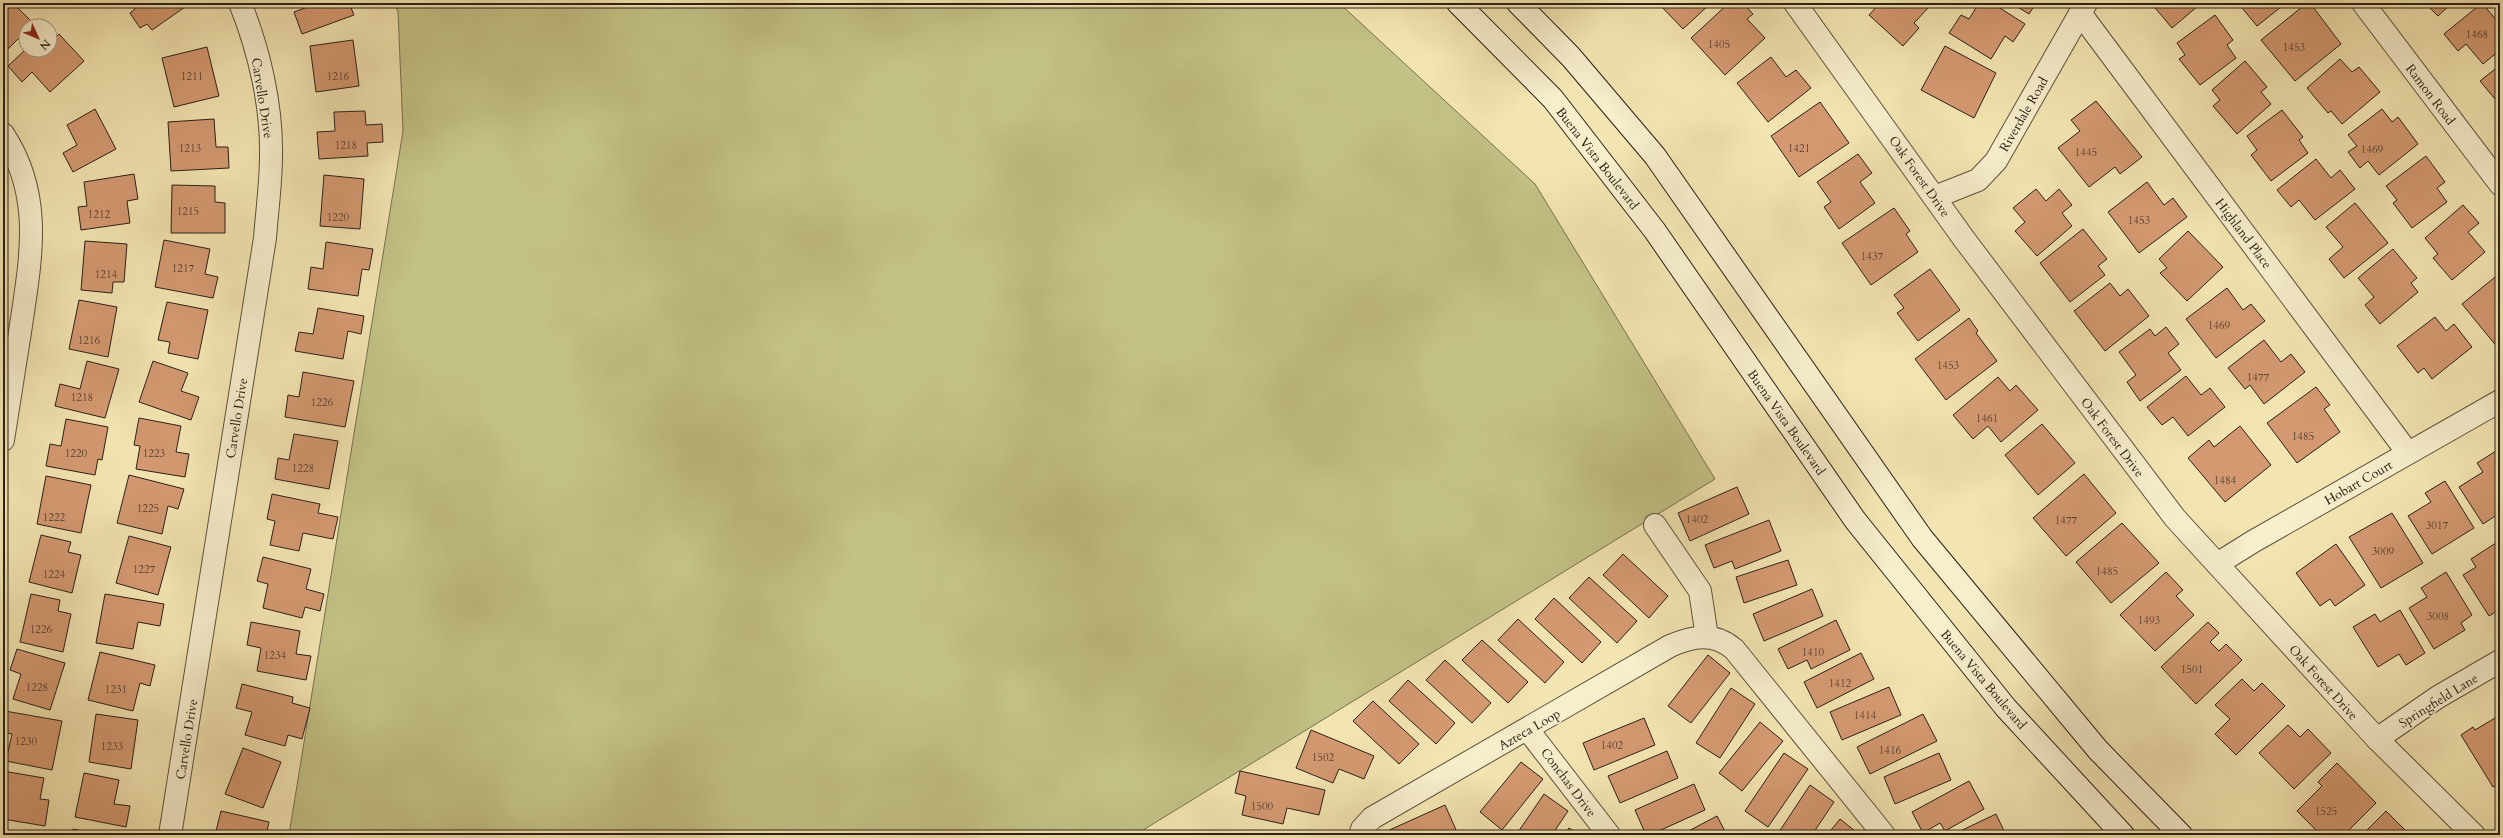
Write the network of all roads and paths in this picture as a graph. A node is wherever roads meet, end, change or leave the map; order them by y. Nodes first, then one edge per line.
1 (240, 3) edge
2 (1458, 3) edge
3 (1518, 3) edge
4 (1795, 3) edge
5 (2363, 3) edge
6 (2083, 8) edge
7 (3, 134) edge
8 (2500, 184) edge
9 (1935, 197) junction
10 (2500, 401) edge
11 (3, 440) edge
12 (2408, 453) junction
13 (1655, 524) dead end
14 (2217, 564) junction
15 (1706, 637) junction
16 (2500, 661) edge
17 (1528, 730) junction
18 (2377, 739) junction
19 (170, 835) edge
20 (1360, 835) edge
21 (1609, 835) edge
22 (1884, 835) edge
23 (2123, 835) edge
24 (2181, 835) edge
25 (2474, 835) edge

1 - 19 street, Carvello Drive
2 - 23 street, Buena Vista Boulevard
3 - 24 street
4 - 9 street, Oak Forest Drive
5 - 8 street, Ramon Road
6 - 9 street, Riverdale Road
6 - 12 street, Highland Place
7 - 11 street
9 - 14 street, Oak Forest Drive
10 - 12 street, Hobart Court
12 - 14 street, Hobart Court
13 - 15 street
14 - 18 street, Oak Forest Drive
15 - 17 street, Azteca Loop
15 - 22 street, Azteca Loop
16 - 18 street, Springfield Lane
17 - 20 street, Azteca Loop
17 - 21 street, Conchas Drive
18 - 25 street, Oak Forest Drive

